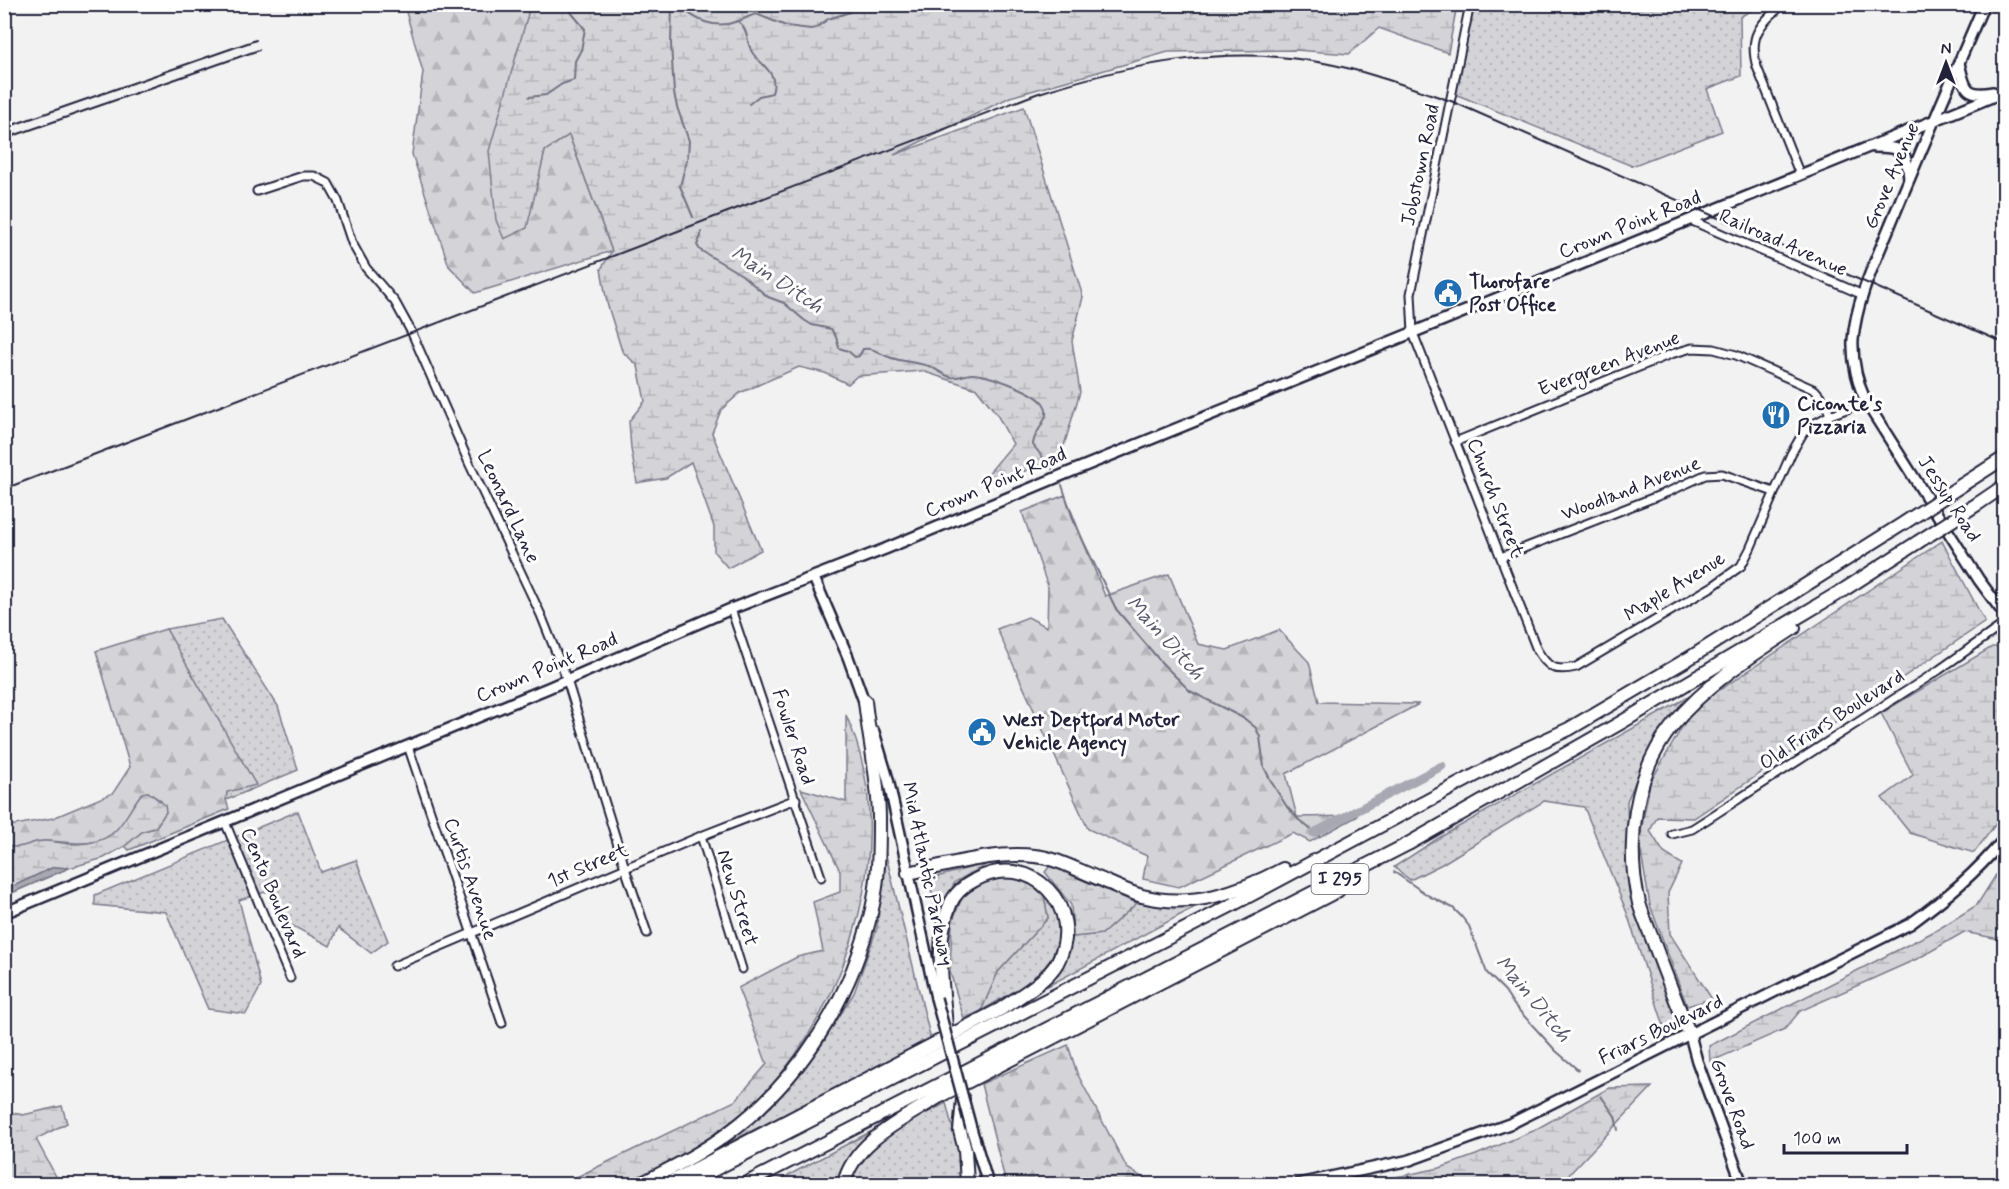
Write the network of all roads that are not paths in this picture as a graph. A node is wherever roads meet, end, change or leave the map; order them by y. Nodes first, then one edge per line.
1 (1470, 4) edge
2 (1783, 4) edge
3 (1984, 4) edge
4 (1959, 63) junction
5 (2004, 91) edge
6 (1935, 120) junction
7 (1868, 147) junction
8 (1800, 175) junction
9 (1909, 181) junction
10 (257, 191) dead end
11 (1690, 220) junction
12 (1863, 296) junction
13 (1413, 333) junction
14 (1866, 402) junction
15 (1830, 415) junction
16 (1455, 442) junction
17 (2004, 459) edge
18 (2004, 486) edge
19 (1774, 492) junction
20 (1501, 557) junction
21 (814, 578) junction
22 (1845, 589) junction
23 (731, 609) junction
24 (2004, 614) edge
25 (2004, 624) edge
26 (1556, 669) joint
27 (567, 680) junction
28 (865, 701) junction
29 (408, 746) junction
30 (1515, 754) junction
31 (796, 799) junction
32 (225, 822) junction
33 (1672, 834) dead end
34 (701, 836) junction
35 (2004, 839) edge
36 (625, 868) junction
37 (1360, 869) junction
38 (908, 873) junction
39 (821, 877) dead end
40 (4, 913) edge
41 (470, 933) junction
42 (647, 933) dead end
43 (394, 966) dead end
44 (742, 969) dead end
45 (290, 978) dead end
46 (940, 997) junction
47 (502, 1023) dead end
48 (946, 1034) joint
49 (1690, 1035) junction
50 (963, 1099) joint
51 (965, 1129) junction
52 (640, 1185) edge
53 (667, 1185) edge
54 (686, 1185) edge
55 (745, 1185) edge
56 (844, 1185) edge
57 (967, 1185) edge
58 (988, 1185) edge
59 (1298, 1185) edge
60 (1742, 1185) edge

1 - 13 street, Jobstown Road
2 - 8 street
3 - 4 main road, Grove Avenue
4 - 5 main road
4 - 6 main road, Grove Avenue
5 - 6 main road, Crown Point Road
6 - 7 main road, Crown Point Road
6 - 9 main road, Grove Avenue
7 - 8 main road, Crown Point Road
7 - 9 main road
8 - 11 main road, Crown Point Road
9 - 12 main road, Grove Avenue
10 - 27 street, Leonard Lane
11 - 12 street, Railroad Avenue
11 - 13 main road, Crown Point Road
12 - 14 main road, Grove Avenue
13 - 16 street, Church Street
13 - 21 main road, Crown Point Road
14 - 15 street, Maple Avenue
14 - 24 main road, Jessup Road
15 - 16 street, Evergreen Avenue
15 - 19 street, Maple Avenue
16 - 20 street, Church Street
17 - 30 highway, I 295, bridge
18 - 22 highway, I 295, bridge
19 - 20 street, Woodland Avenue
19 - 26 street, Maple Avenue
20 - 26 street, Church Street
21 - 23 main road, Crown Point Road
21 - 28 main road, Mid Atlantic Parkway
22 - 37 highway, I 295
22 - 49 highway
23 - 27 main road, Crown Point Road
23 - 31 street, Fowler Road
25 - 33 street, Old Friars Boulevard
27 - 29 main road, Crown Point Road
27 - 36 street, Leonard Lane
28 - 38 main road, Mid Atlantic Parkway
28 - 52 highway
29 - 32 main road, Crown Point Road
29 - 41 street, Curtis Avenue
30 - 38 highway
30 - 54 highway, I 295
31 - 34 street, 1st Street
31 - 39 street, Fowler Road
32 - 40 main road, Crown Point Road
32 - 45 street, Cento Boulevard
34 - 36 street, 1st Street
34 - 44 street, New Street
35 - 49 main road, Friars Boulevard
36 - 41 street, 1st Street
36 - 42 street, Leonard Lane
37 - 55 highway, I 295
37 - 56 highway
38 - 46 main road, Mid Atlantic Parkway
41 - 43 street, 1st Street
41 - 47 street, Curtis Avenue
46 - 48 highway, bridge
46 - 53 highway
48 - 50 main road, bridge
49 - 59 main road, Friars Boulevard
49 - 60 main road, Grove Road
50 - 51 highway
51 - 57 highway
51 - 58 main road

